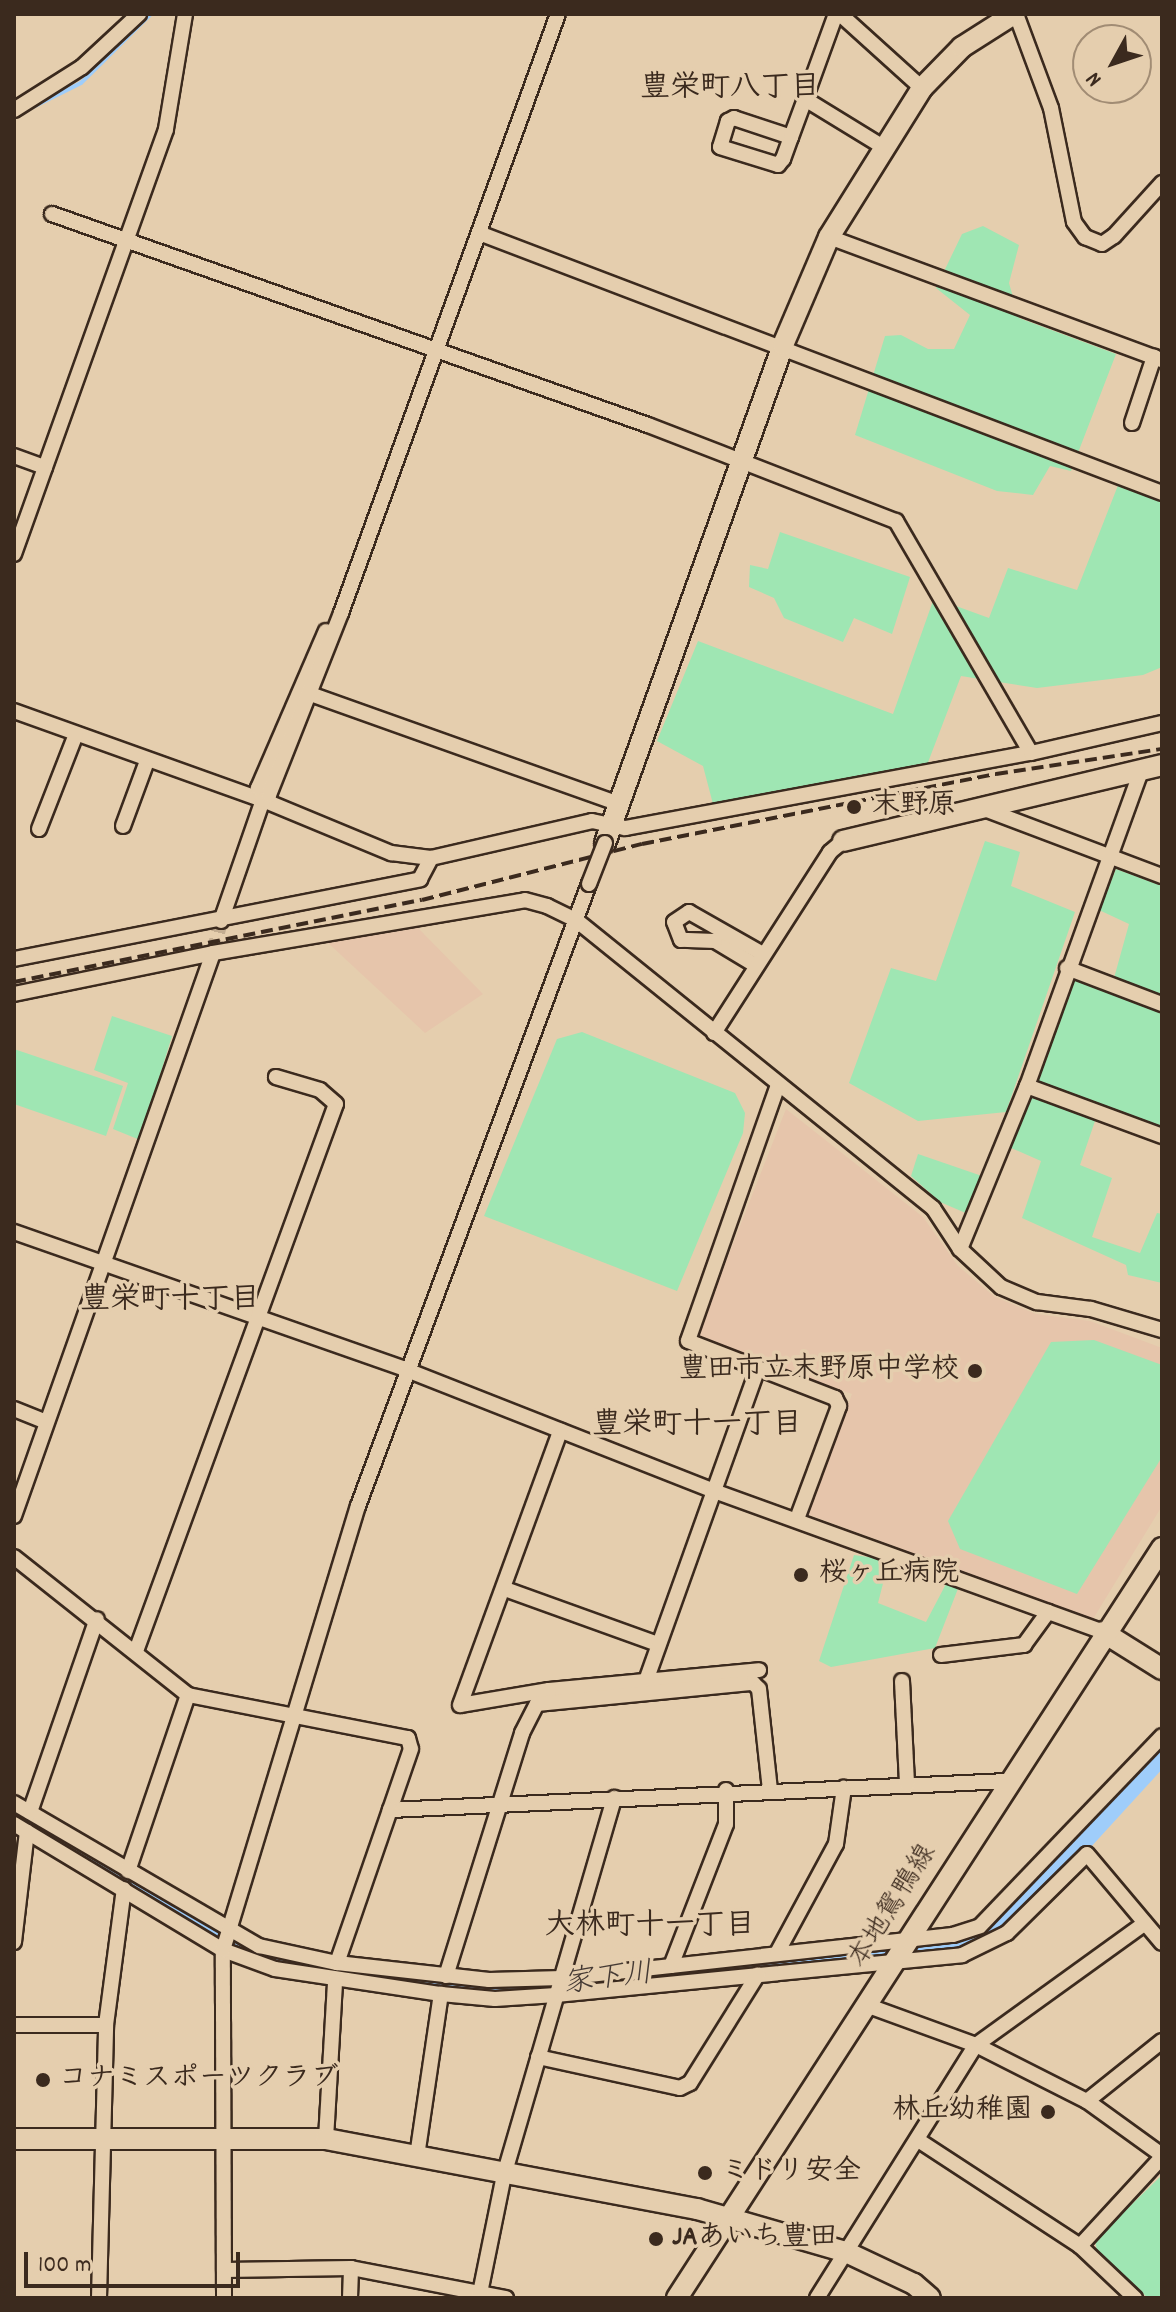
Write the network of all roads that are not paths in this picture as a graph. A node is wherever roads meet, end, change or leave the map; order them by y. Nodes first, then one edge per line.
1 (139, 14) edge
2 (185, 14) edge
3 (558, 14) edge
4 (838, 14) edge
5 (1015, 14) edge
6 (922, 88) junction
7 (805, 99) junction
8 (14, 110) edge
9 (791, 137) junction
10 (885, 148) junction
11 (1162, 183) edge
12 (52, 214) dead end
13 (479, 233) junction
14 (829, 237) junction
15 (126, 240) junction
16 (783, 345) junction
17 (435, 352) junction
18 (1158, 358) edge
19 (1132, 423) dead end
20 (14, 456) edge
21 (740, 463) junction
22 (45, 467) junction
23 (1162, 493) edge
24 (16, 544) edge
25 (316, 696) dead end
26 (14, 711) edge
27 (1162, 723) edge
28 (76, 734) junction
29 (1031, 753) junction
30 (147, 761) junction
31 (1152, 767) edge
32 (263, 800) junction
33 (619, 804) junction
34 (977, 805) junction
35 (123, 826) dead end
36 (39, 829) dead end
37 (608, 834) junction
38 (843, 841) joint
39 (1108, 856) junction
40 (431, 858) junction
41 (1162, 876) edge
42 (222, 919) junction
43 (576, 920) junction
44 (213, 953) junction
45 (14, 959) edge
46 (759, 959) junction
47 (1067, 968) junction
48 (14, 994) edge
49 (1162, 1004) edge
50 (714, 1033) junction
51 (276, 1077) dead end
52 (778, 1085) junction
53 (1027, 1086) junction
54 (1162, 1136) edge
55 (14, 1232) edge
56 (960, 1249) junction
57 (103, 1263) junction
58 (257, 1322) junction
59 (1162, 1330) edge
60 (758, 1368) junction
61 (407, 1370) junction
62 (14, 1409) edge
63 (47, 1422) junction
64 (560, 1431) junction
65 (714, 1491) junction
66 (14, 1516) edge
67 (797, 1519) junction
68 (1162, 1548) edge
69 (14, 1557) edge
70 (505, 1589) junction
71 (1048, 1612) junction
72 (97, 1619) junction
73 (1103, 1632) junction
74 (658, 1644) junction
75 (136, 1651) junction
76 (941, 1655) dead end
77 (1162, 1669) edge
78 (759, 1670) dead end
79 (647, 1678) junction
80 (902, 1681) dead end
81 (188, 1695) junction
82 (549, 1696) junction
83 (290, 1718) junction
84 (1162, 1736) edge
85 (1007, 1781) junction
86 (907, 1785) junction
87 (844, 1788) junction
88 (726, 1790) junction
89 (770, 1790) junction
90 (614, 1798) junction
91 (14, 1803) edge
92 (499, 1805) junction
93 (390, 1810) junction
94 (30, 1812) junction
95 (20, 1828) edge
96 (128, 1871) junction
97 (124, 1889) junction
98 (1145, 1923) junction
99 (228, 1932) junction
100 (907, 1939) junction
101 (14, 1942) edge
102 (1162, 1943) edge
103 (223, 1950) junction
104 (777, 1953) junction
105 (894, 1959) junction
106 (337, 1963) junction
107 (671, 1966) junction
108 (758, 1974) junction
109 (446, 1976) junction
110 (562, 1978) junction
111 (335, 1981) junction
112 (441, 1994) junction
113 (556, 1995) junction
114 (866, 2005) junction
115 (14, 2025) edge
116 (106, 2025) junction
117 (1162, 2041) edge
118 (976, 2045) junction
119 (538, 2057) junction
120 (1087, 2101) junction
121 (104, 2137) junction
122 (14, 2139) edge
123 (226, 2139) junction
124 (326, 2139) junction
125 (918, 2140) junction
126 (417, 2156) junction
127 (1162, 2156) edge
128 (504, 2175) junction
129 (726, 2217) junction
130 (1080, 2246) junction
131 (846, 2252) junction
132 (351, 2268) junction
133 (225, 2270) junction
134 (480, 2295) edge
135 (99, 2298) edge
136 (224, 2298) edge
137 (350, 2298) edge
138 (506, 2298) edge
139 (677, 2298) edge
140 (817, 2298) edge
141 (930, 2298) edge
142 (1135, 2298) edge

1 - 8 street
2 - 15 street
3 - 13 street
4 - 6 street
4 - 7 street
5 - 6 street
5 - 11 street
6 - 10 street
7 - 9 street
7 - 10 street
9 - 9 street
10 - 14 street
12 - 15 street
13 - 16 street
13 - 17 street
14 - 16 street
14 - 18 street
15 - 17 street
15 - 22 street
16 - 21 street
16 - 23 street
17 - 21 street
17 - 32 street
18 - 19 street
20 - 22 street
21 - 29 street
21 - 33 street
22 - 24 street
25 - 33 street
26 - 28 street
27 - 29 street
28 - 30 street
28 - 36 street
29 - 37 street
30 - 32 street
30 - 35 street
31 - 34 street
31 - 39 street
32 - 40 street
32 - 42 street
33 - 37 street
34 - 38 street
34 - 39 street
37 - 40 street
37 - 43 street, bridge
38 - 46 street
39 - 41 street
39 - 47 street
40 - 42 street
42 - 45 street
43 - 44 street
43 - 50 street
43 - 61 street
44 - 48 street
44 - 57 street
46 - 46 street
46 - 50 street
47 - 49 street
47 - 53 street
50 - 52 street
51 - 58 street
52 - 56 street
52 - 60 street
53 - 54 street
53 - 56 street
55 - 57 street
56 - 59 street
57 - 58 street
57 - 63 street
58 - 61 street
58 - 75 street
60 - 65 street
60 - 67 street
61 - 64 street
61 - 83 street
62 - 63 street
63 - 66 street
64 - 65 street
64 - 70 street
65 - 67 street
65 - 74 street
67 - 71 street
68 - 73 street, 本地鴛鴨線
69 - 72 street
70 - 74 street
70 - 82 street
71 - 73 street
71 - 76 street
72 - 75 street
72 - 94 street
73 - 77 street
73 - 85 street, 本地鴛鴨線
74 - 79 street
75 - 81 street
78 - 79 street
79 - 82 street
80 - 86 street
81 - 83 street
81 - 96 street
82 - 89 street
82 - 92 street
83 - 93 street
83 - 99 street
84 - 100 street
85 - 86 street
85 - 100 street, 本地鴛鴨線
86 - 87 street
87 - 89 street
87 - 104 street
88 - 89 street
88 - 90 street
88 - 107 street
90 - 92 street
90 - 110 street
91 - 94 street
92 - 93 street
92 - 109 street
93 - 106 street
94 - 96 street
95 - 97 street
95 - 101 street
96 - 99 street
97 - 103 street
97 - 116 street
98 - 102 street
98 - 105 street
98 - 118 street
99 - 103 street
99 - 106 street
100 - 104 street
100 - 105 street, 本地鴛鴨線
103 - 111 street
103 - 123 street
104 - 107 street
105 - 108 street
105 - 114 street, 本地鴛鴨線
106 - 109 street
107 - 110 street
108 - 113 street
108 - 119 street
109 - 110 street
110 - 113 street
111 - 112 street
111 - 124 street
112 - 113 street
112 - 126 street
113 - 119 street
114 - 118 street
114 - 129 street, 本地鴛鴨線
115 - 116 street
116 - 121 street
117 - 120 street
118 - 120 street
118 - 125 street
119 - 128 street
120 - 127 street
121 - 122 street
121 - 123 street
121 - 135 street
123 - 124 street
123 - 133 street
124 - 126 street
125 - 130 street
125 - 131 street
126 - 128 street
127 - 130 street
128 - 129 street
128 - 134 street
129 - 131 street
129 - 139 street, 本地鴛鴨線
130 - 142 street
131 - 140 street
131 - 141 street
132 - 133 street
132 - 134 street
132 - 137 street
133 - 136 street
134 - 138 street

